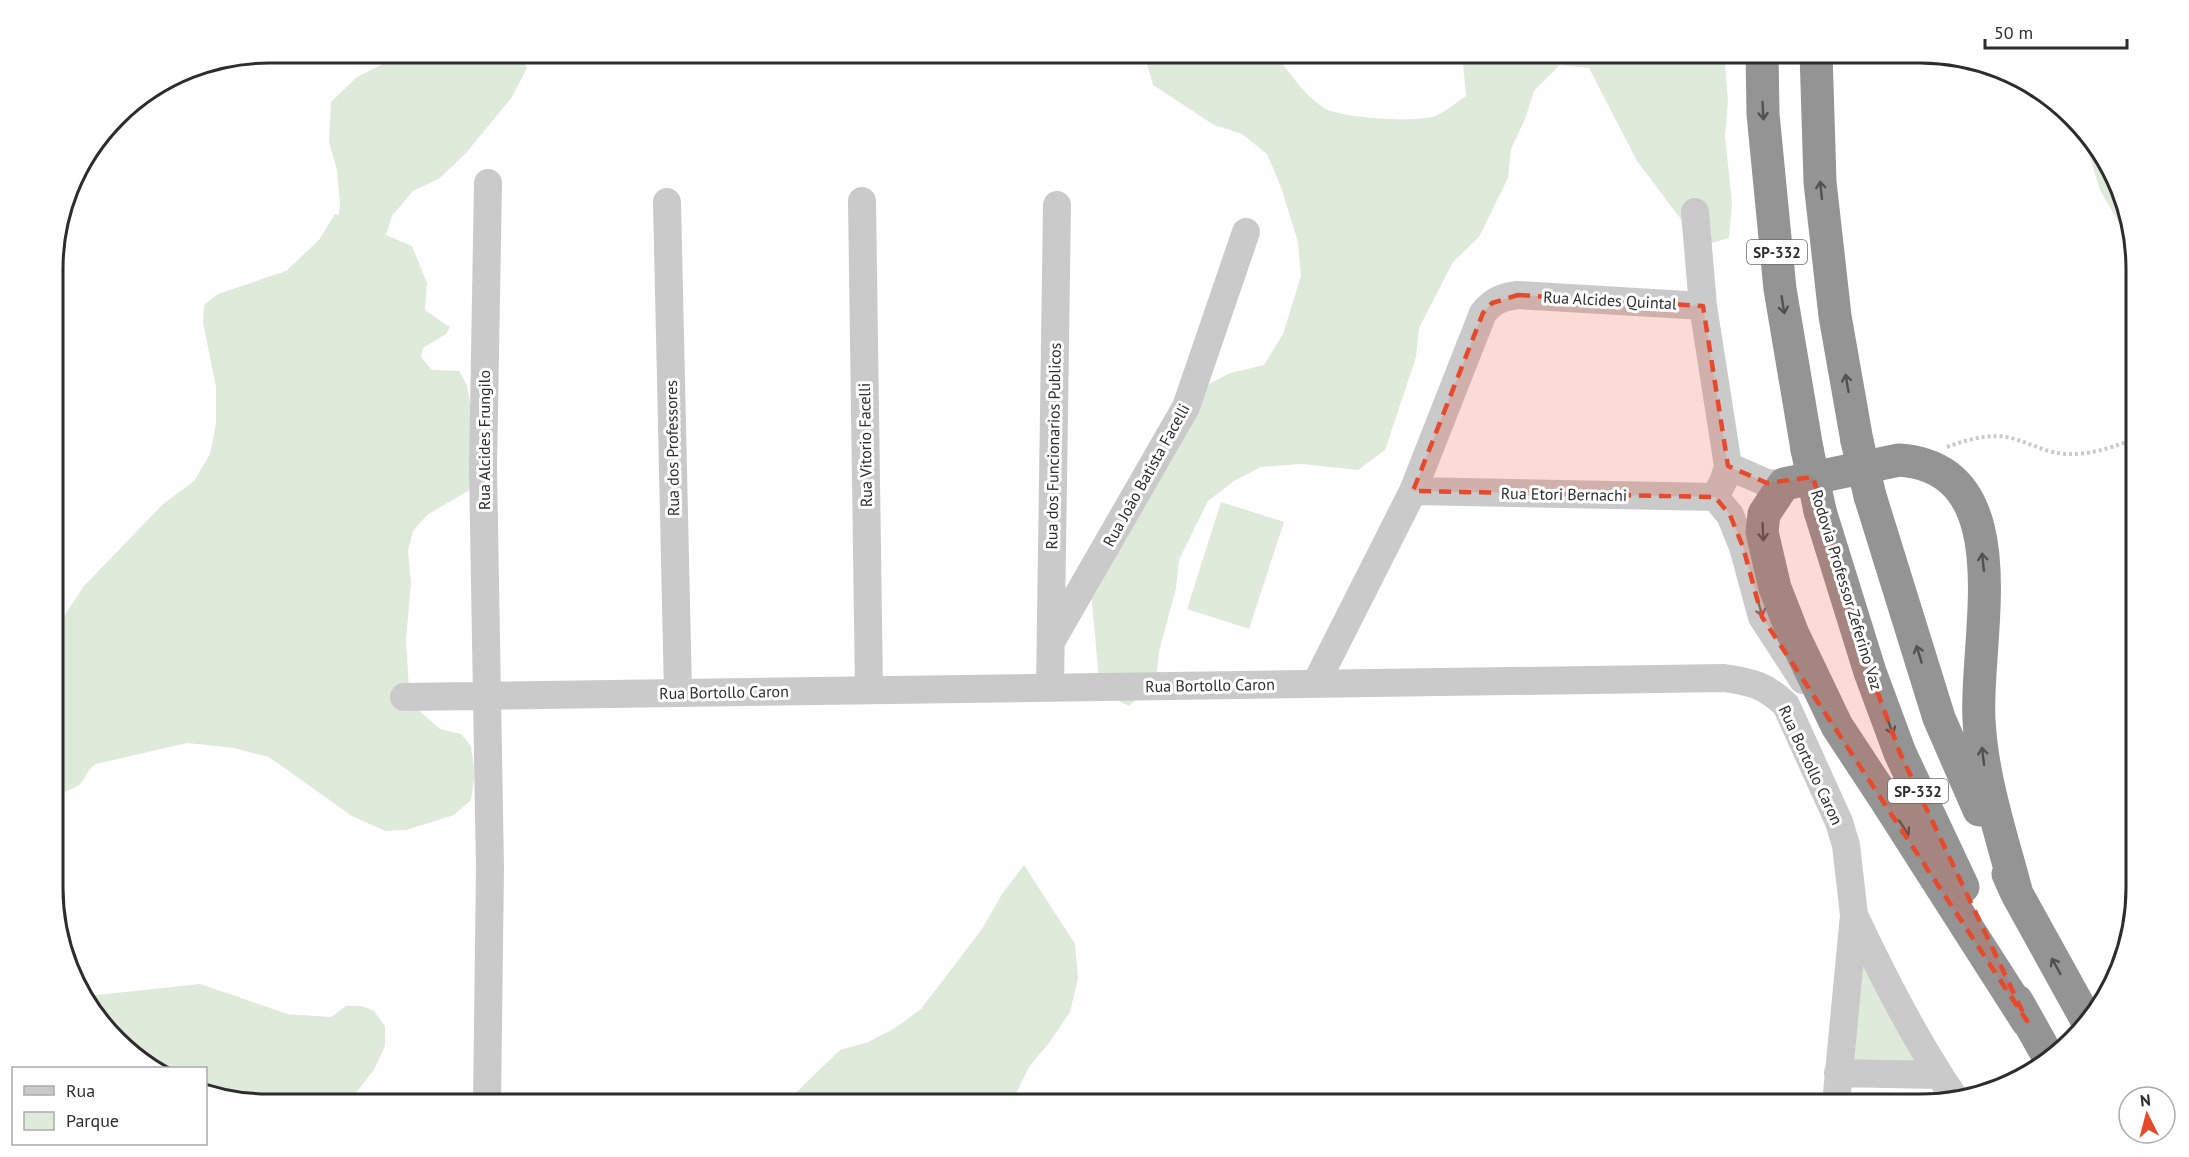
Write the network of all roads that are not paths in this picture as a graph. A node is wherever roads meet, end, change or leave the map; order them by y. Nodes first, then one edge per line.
1 (1762, 63) edge
2 (1816, 63) edge
3 (488, 183) dead end
4 (862, 201) dead end
5 (667, 202) dead end
6 (1057, 205) dead end
7 (1695, 212) dead end
8 (1246, 232) dead end
9 (1703, 306) junction
10 (1728, 466) junction
11 (1784, 483) junction
12 (1413, 491) junction
13 (1715, 497) junction
14 (1051, 642) junction
15 (1316, 683) junction
16 (1050, 687) junction
17 (869, 690) junction
18 (678, 693) junction
19 (487, 696) junction
20 (404, 698) dead end
21 (1837, 726) junction
22 (2017, 894) junction
23 (1854, 915) junction
24 (2083, 1013) edge
25 (2027, 1021) junction
26 (2045, 1051) edge
27 (1838, 1072) junction
28 (1946, 1086) edge
29 (487, 1094) edge
30 (1837, 1094) edge

1 -> 25 highway, Rodovia Professor Zeferino Vaz / SP-332, bridge
22 -> 2 highway, SP-332, bridge
3 - 19 street, Rua Alcides Frungilo
4 - 17 street, Rua Vitorio Facelli
5 - 18 street, Rua dos Professores
6 - 14 street, Rua dos Funcionarios Publicos
7 - 9 street
8 - 14 street, Rua João Batista Facelli
9 - 10 street
9 - 12 street, Rua Alcides Quintal
10 - 11 street
10 - 13 street
11 -> 21 highway
22 -> 11 highway
12 - 13 street, Rua Etori Bernachi
12 - 15 street
13 -> 21 street
14 - 16 street, Rua dos Funcionarios Publicos
15 - 16 street, Rua Bortollo Caron
15 - 23 street, Rua Bortollo Caron
16 - 17 street, Rua Bortollo Caron
17 - 18 street, Rua Bortollo Caron
18 - 19 street, Rua Bortollo Caron
19 - 20 street, Rua Bortollo Caron
19 - 29 street, Rua Alcides Frungilo
21 -> 25 highway
24 -> 22 highway, SP-332
23 - 27 street
23 - 28 street
25 - 26 highway, Rodovia Professor Zeferino Vaz / SP-332
27 - 28 street
27 - 30 street

